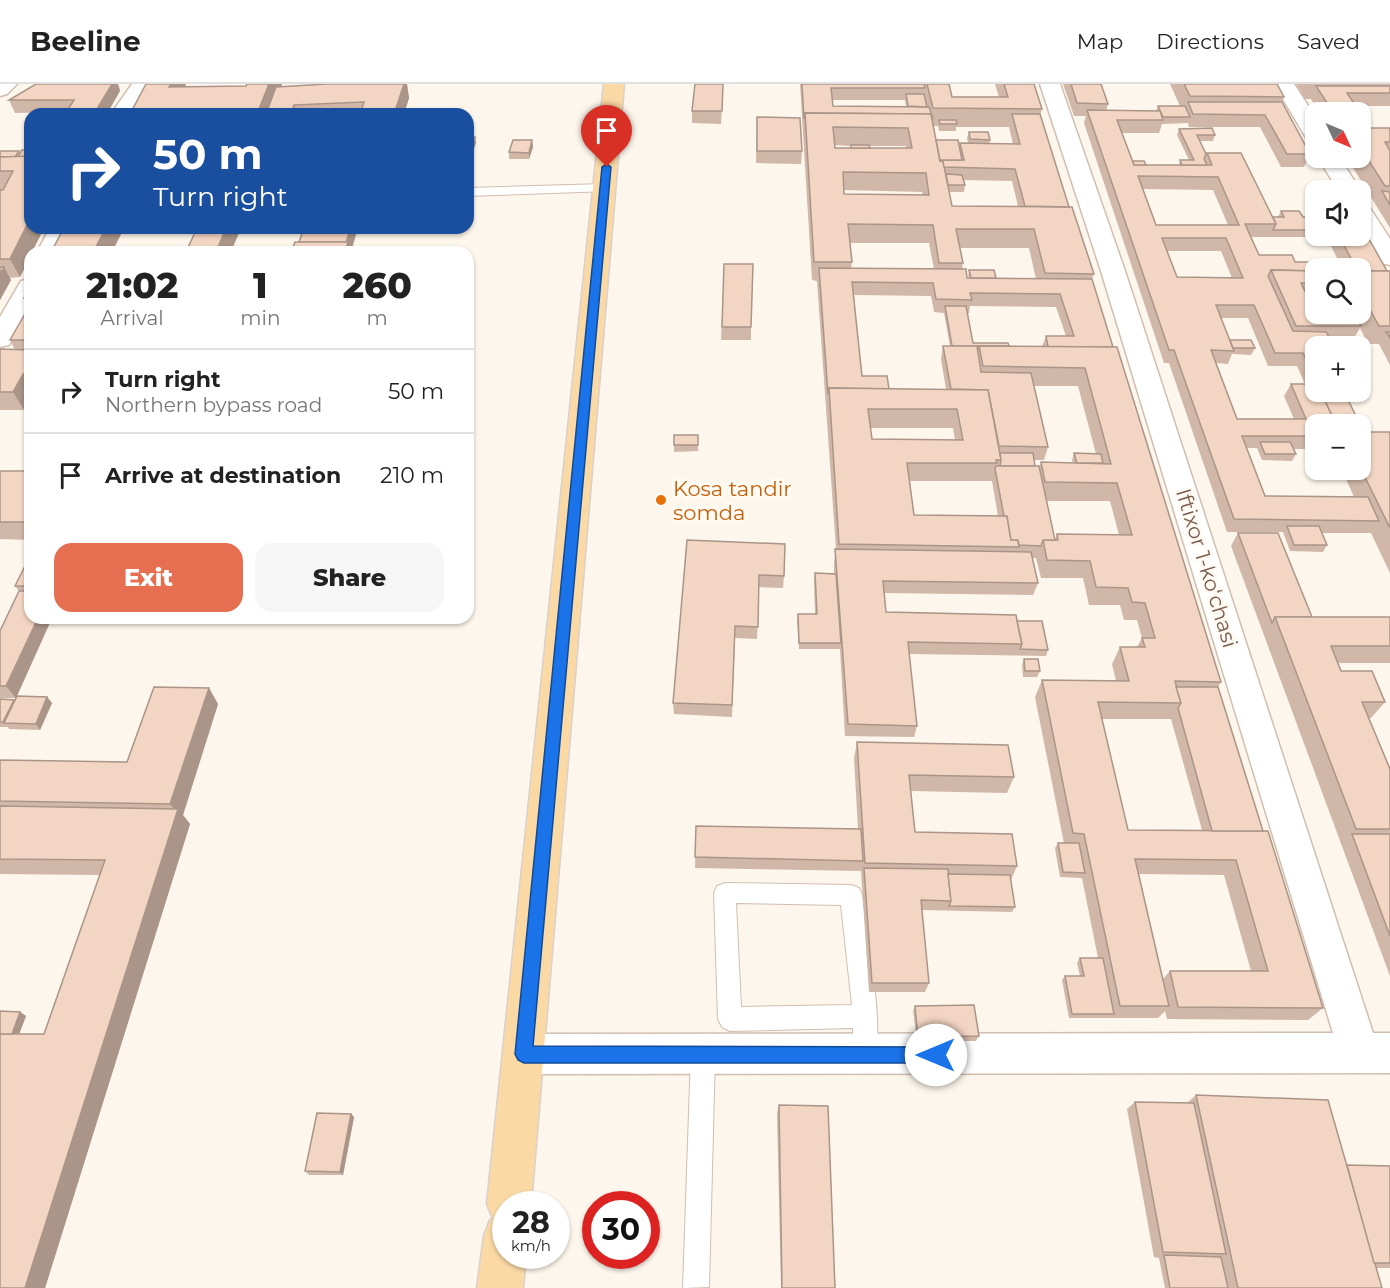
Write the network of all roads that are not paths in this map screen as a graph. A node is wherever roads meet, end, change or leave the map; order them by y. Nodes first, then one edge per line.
1 (3, 84) edge
2 (142, 84) edge
3 (614, 84) edge
4 (1050, 84) edge
5 (1284, 84) edge
6 (0, 90) edge
7 (126, 108) edge
8 (1305, 118) edge
9 (605, 188) junction
10 (474, 192) edge
11 (1371, 228) edge
12 (1390, 258) edge
13 (24, 297) edge
14 (0, 339) edge
15 (865, 1016) junction
16 (524, 1054) junction
17 (704, 1054) junction
18 (1375, 1054) edge
19 (865, 1055) junction
20 (510, 1191) edge
21 (502, 1269) edge
22 (696, 1287) edge
23 (500, 1288) edge

1 - 6 street
2 - 7 street
3 - 9 main road
4 - 18 street, Iftixor 1-koʻchasi
5 - 8 street
9 - 10 lane
9 - 16 main road
11 - 12 street
13 - 14 street
15 - 15 lane
15 - 19 lane
16 - 17 street
16 - 20 main road
17 - 19 street
17 - 22 lane
18 - 19 street
21 - 23 main road

